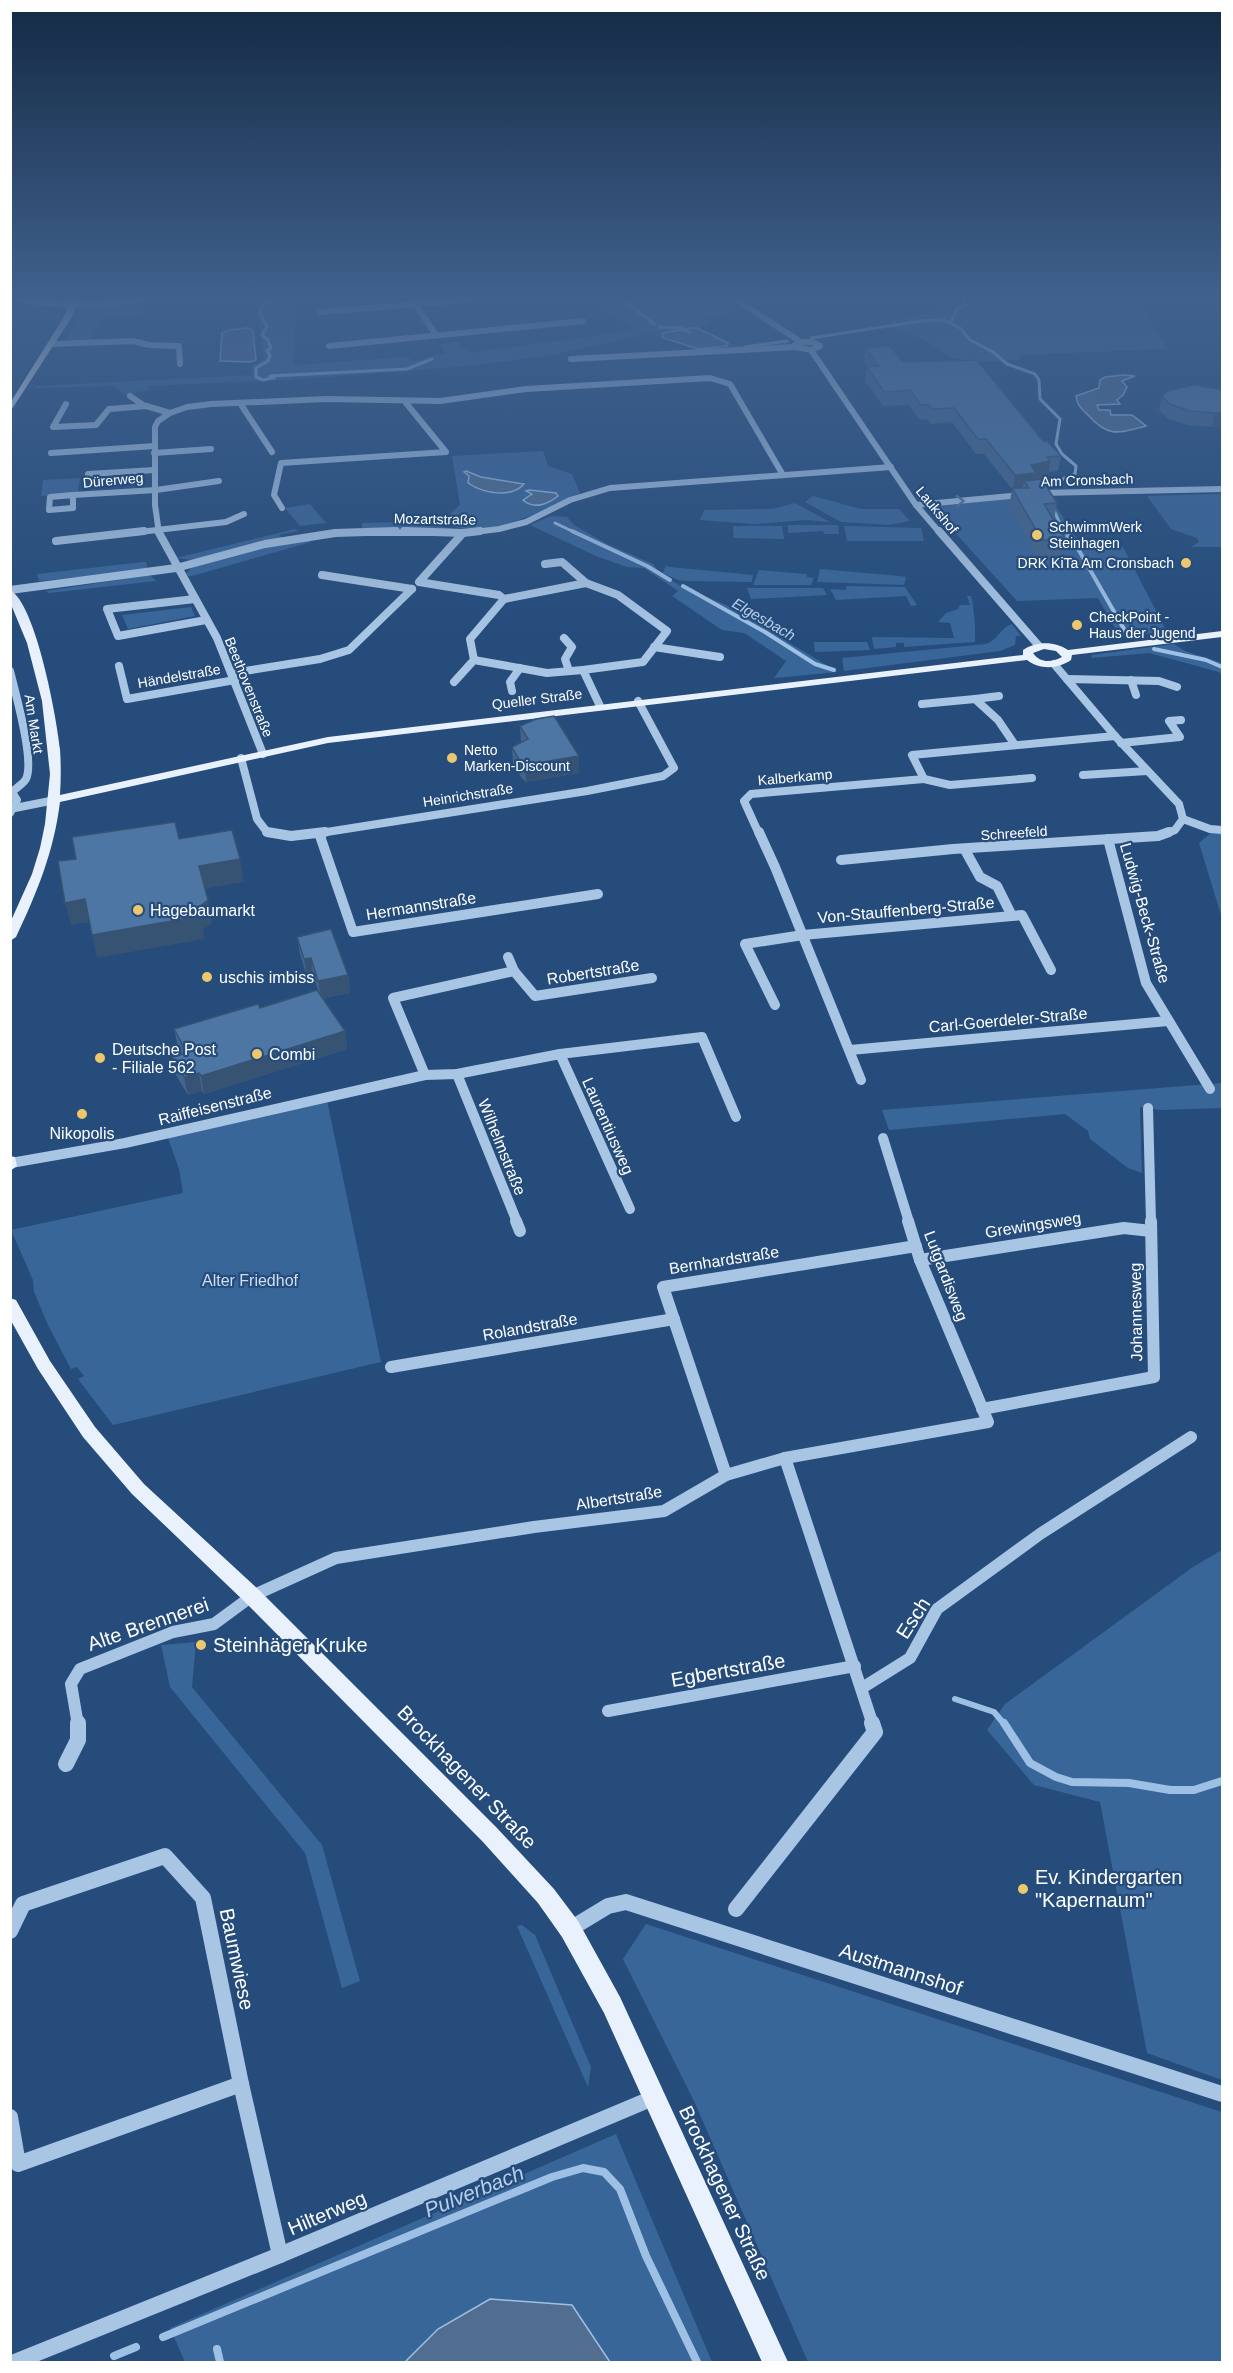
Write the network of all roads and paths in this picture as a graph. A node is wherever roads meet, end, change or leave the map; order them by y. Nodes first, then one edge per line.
1 (63, 410) edge
2 (111, 410) edge
3 (159, 410) edge
4 (181, 410) edge
5 (244, 410) edge
6 (410, 410) edge
7 (745, 410) edge
8 (852, 410) edge
9 (170, 413) junction
10 (155, 446) junction
11 (211, 449) dead end
12 (272, 452) dead end
13 (51, 453) dead end
14 (154, 453) junction
15 (891, 467) junction
16 (155, 470) junction
17 (88, 474) dead end
18 (783, 475) junction
19 (219, 481) dead end
20 (155, 488) junction
21 (1222, 489) edge
22 (73, 495) dead end
23 (916, 506) junction
24 (282, 508) dead end
25 (244, 514) dead end
26 (157, 529) junction
27 (463, 533) junction
28 (56, 541) dead end
29 (545, 564) dead end
30 (176, 568) junction
31 (322, 575) dead end
32 (586, 583) junction
33 (10, 591) edge
34 (195, 599) junction
35 (504, 599) junction
36 (206, 620) junction
37 (1222, 634) edge
38 (564, 638) dead end
39 (1039, 646) junction
40 (654, 647) junction
41 (1065, 653) junction
42 (720, 657) dead end
43 (1029, 657) junction
44 (474, 660) junction
45 (1054, 664) junction
46 (119, 666) dead end
47 (520, 668) junction
48 (583, 670) junction
49 (10, 671) edge
50 (569, 671) junction
51 (233, 676) junction
52 (1067, 680) junction
53 (1131, 680) junction
54 (454, 682) dead end
55 (1177, 687) dead end
56 (512, 692) dead end
57 (1136, 695) dead end
58 (999, 696) dead end
59 (975, 699) junction
60 (638, 701) junction
61 (922, 704) dead end
62 (600, 706) junction
63 (1181, 720) dead end
64 (1118, 739) junction
65 (1015, 746) junction
66 (263, 754) junction
67 (241, 758) junction
68 (1147, 771) junction
69 (1083, 776) dead end
70 (1032, 778) dead end
71 (924, 779) junction
72 (54, 800) junction
73 (11, 810) edge
74 (1183, 819) junction
75 (1222, 830) edge
76 (319, 833) junction
77 (1108, 839) junction
78 (965, 850) junction
79 (841, 860) dead end
80 (598, 894) dead end
81 (1012, 916) junction
82 (803, 935) junction
83 (10, 937) edge
84 (508, 957) dead end
85 (1051, 970) dead end
86 (514, 971) junction
87 (652, 978) dead end
88 (775, 1005) dead end
89 (1168, 1021) junction
90 (850, 1050) junction
91 (560, 1054) junction
92 (457, 1074) junction
93 (425, 1075) junction
94 (861, 1080) dead end
95 (1210, 1089) dead end
96 (1148, 1108) dead end
97 (736, 1117) dead end
98 (883, 1138) dead end
99 (11, 1163) edge
100 (630, 1209) dead end
101 (520, 1231) dead end
102 (1151, 1231) junction
103 (916, 1246) junction
104 (920, 1260) junction
105 (10, 1304) edge
106 (674, 1319) junction
107 (391, 1368) dead end
108 (982, 1409) junction
109 (988, 1422) joint
110 (1191, 1437) dead end
111 (785, 1458) junction
112 (726, 1475) junction
113 (252, 1596) junction
114 (855, 1666) junction
115 (862, 1688) junction
116 (608, 1711) dead end
117 (66, 1764) dead end
118 (736, 1909) dead end
119 (570, 1929) junction
120 (10, 1931) edge
121 (241, 2084) junction
122 (1222, 2094) edge
123 (653, 2098) junction
124 (10, 2117) edge
125 (280, 2255) junction
126 (15, 2362) edge
127 (775, 2362) edge

1 - 2 street
3 - 9 street
4 - 9 street
5 - 12 street
6 - 24 street
7 - 18 street
8 - 15 street, Laukshof
9 - 10 street
10 - 13 street
10 - 14 street
11 - 14 street
14 - 16 street
15 - 18 street, Mozartstraße
15 - 23 street, Laukshof
16 - 17 street
16 - 20 street
18 - 27 street, Mozartstraße
19 - 20 street, Dürerweg
20 - 22 street, Dürerweg
20 - 26 street
23 -> 21 street, Am Cronsbach
23 - 39 street, Laukshof
25 - 26 street
26 - 28 street
26 - 30 street, Beethovenstraße
27 - 30 street, Mozartstraße
27 - 35 street
29 - 32 street
30 - 33 street, Mozartstraße
30 - 34 street, Beethovenstraße
31 - 51 street
32 - 35 street
32 - 40 street
33 - 72 main road
34 - 36 street, Beethovenstraße
34 - 36 street
35 - 44 street
36 - 51 street, Beethovenstraße
37 - 41 main road
38 - 50 street
39 - 41 main road
39 - 43 main road
40 - 42 street
40 - 48 street
41 - 45 main road
43 - 45 main road
43 - 60 main road, Queller Straße
44 - 47 street
44 - 54 street
45 - 52 street
46 - 51 street, Händelstraße
47 - 50 street
47 - 56 street
48 - 50 street
48 - 62 street
49 - 73 street, Am Markt
51 - 66 street, Beethovenstraße
52 - 53 street
52 - 64 street
53 - 55 street
53 - 57 street
58 - 59 street
59 - 61 street
59 - 65 street
60 - 62 main road, Queller Straße
60 - 76 street, Heinrichstraße
62 - 66 main road, Queller Straße
63 - 64 street
64 - 65 street
64 - 68 street
65 - 71 street
66 - 67 main road, Queller Straße
67 - 72 main road, Queller Straße
67 - 76 street, Heinrichstraße
68 - 69 street
68 - 74 street
70 - 71 street, Kalberkamp
71 - 82 street, Kalberkamp
72 - 73 street, Am Markt
72 - 83 main road
74 - 75 street
74 - 77 street, Schreefeld
76 - 80 street, Hermannstraße
77 - 78 street, Schreefeld
77 - 89 street, Ludwig-Beck-Straße
78 - 79 street, Schreefeld
78 - 81 street, Von-Stauffenberg-Straße
81 - 82 street, Von-Stauffenberg-Straße
81 - 85 street, Von-Stauffenberg-Straße
82 - 88 street, Von-Stauffenberg-Straße
82 - 90 street
84 - 86 street, Robertstraße
86 - 87 street, Robertstraße
86 - 93 street
89 - 90 street, Carl-Goerdeler-Straße
89 - 95 street, Ludwig-Beck-Straße
90 - 94 street
91 - 92 street, Raiffeisenstraße
91 - 97 street, Raiffeisenstraße
91 - 100 street, Laurentiusweg
92 - 93 street, Raiffeisenstraße
92 - 101 street, Wilhelmstraße
93 - 99 street, Raiffeisenstraße
96 - 102 street, Johannesweg
98 - 103 street, Lutgardisweg
102 - 104 street, Grewingsweg
102 - 108 street, Johannesweg
103 - 104 street, Lutgardisweg
103 - 106 street, Bernhardstraße
104 - 108 street, Lutgardisweg
105 - 113 main road, Brockhagener Straße
106 - 107 street, Rolandstraße
106 - 112 street, Bernhardstraße
108 - 109 street, Lutgardisweg
109 - 111 street, Albertstraße
110 - 115 street, Esch
111 - 112 street, Albertstraße
111 - 114 street
112 - 113 street, Albertstraße
113 - 117 street, Alte Brennerei
113 - 119 main road, Brockhagener Straße
114 - 115 street
114 - 116 street, Egbertstraße
115 - 118 street
119 - 122 street, Austmannshof
119 - 123 main road, Brockhagener Straße
120 - 121 street, Baumwiese
121 - 124 street
121 - 125 street, Baumwiese
123 - 125 street, Hilterweg
123 - 127 main road, Brockhagener Straße
125 - 126 street, Hilterweg

